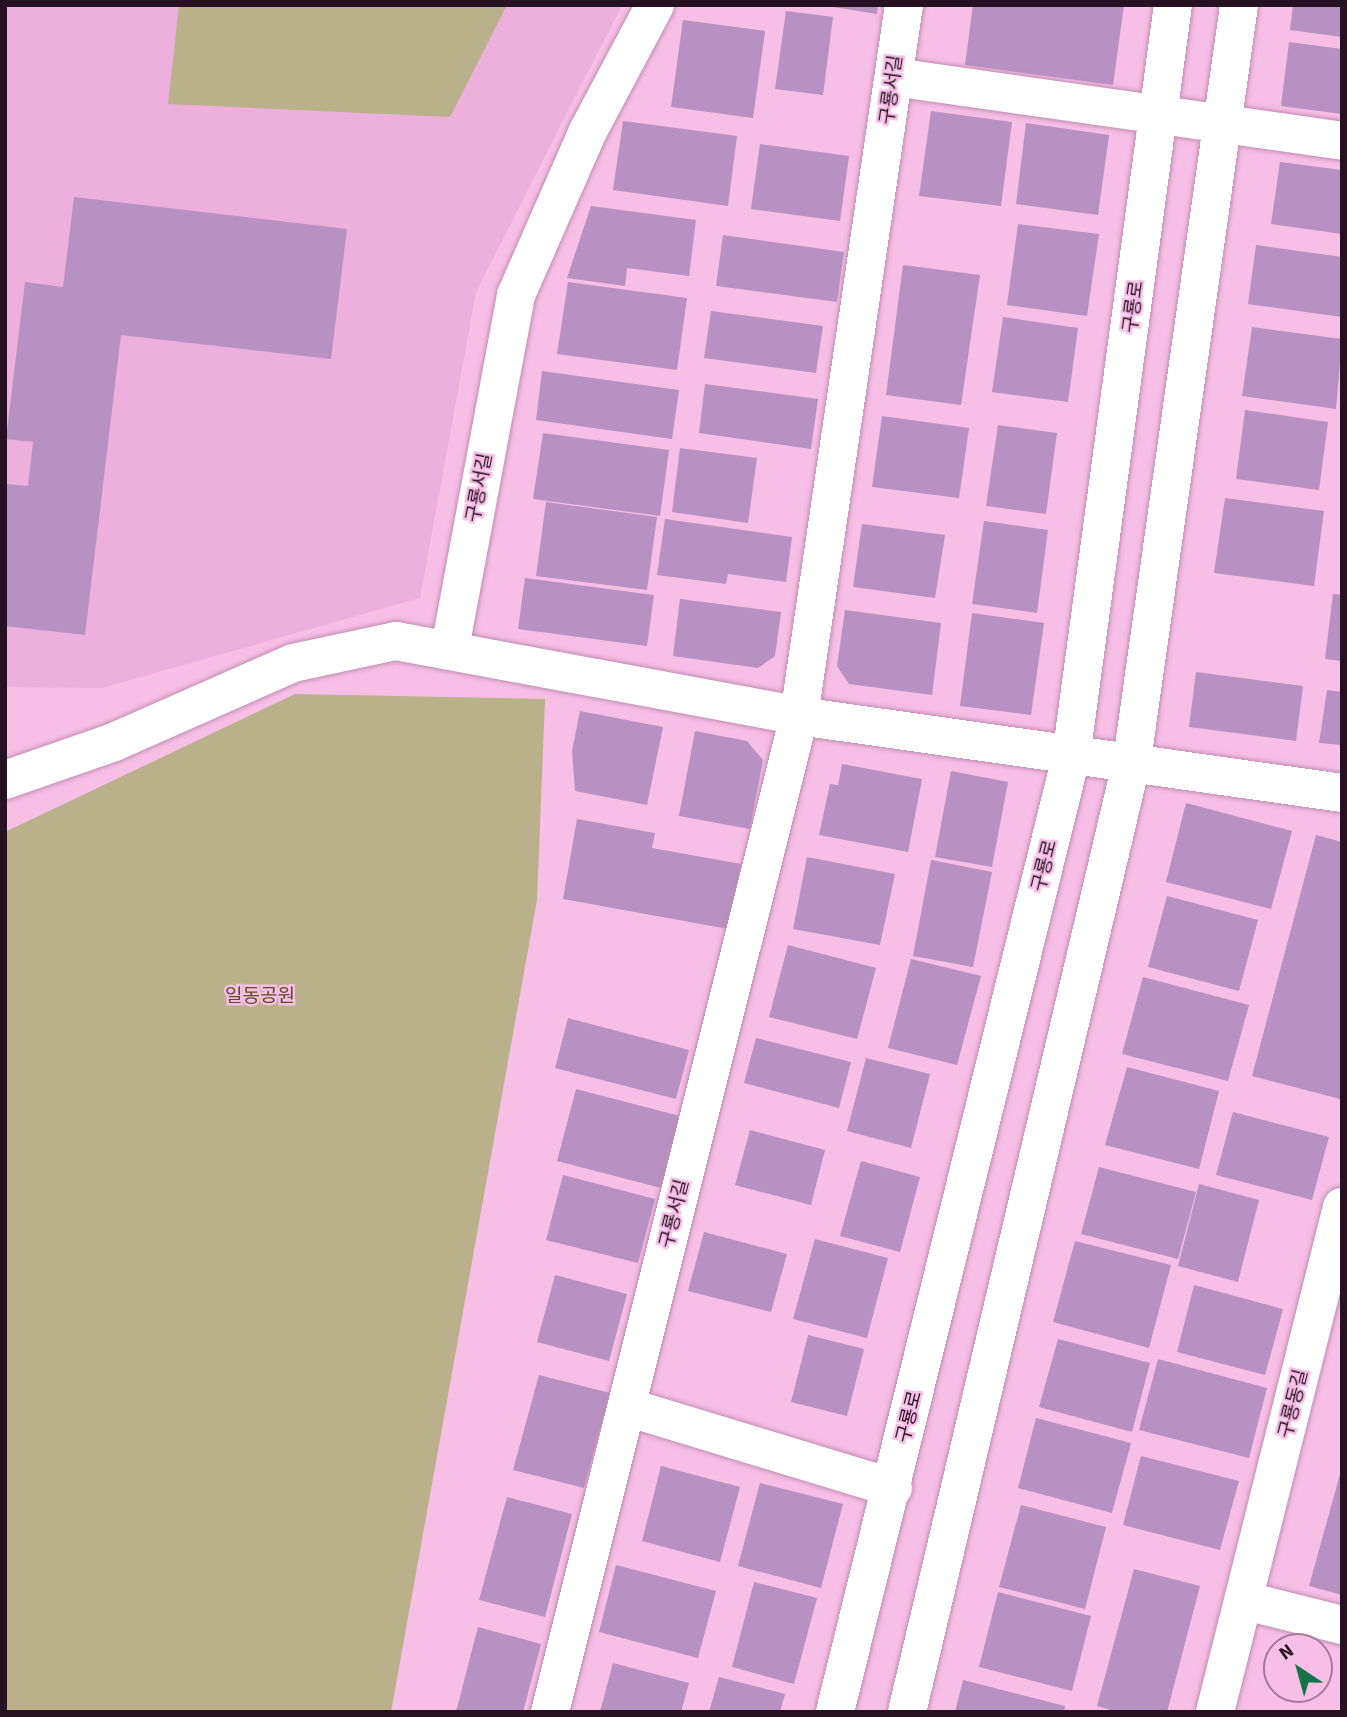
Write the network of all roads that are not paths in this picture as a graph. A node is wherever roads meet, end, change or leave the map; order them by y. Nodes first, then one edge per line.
1 (655, 5) edge
2 (904, 5) edge
3 (1173, 5) edge
4 (1239, 5) edge
5 (894, 77) junction
6 (1160, 117) junction
7 (1225, 125) junction
8 (1342, 141) edge
9 (450, 649) junction
10 (799, 716) junction
11 (1072, 757) junction
12 (1132, 760) junction
13 (5, 780) edge
14 (1342, 793) edge
15 (1342, 1207) edge
16 (627, 1407) junction
17 (893, 1488) junction
18 (1246, 1601) junction
19 (1342, 1625) edge
20 (550, 1712) edge
21 (835, 1712) edge
22 (906, 1712) edge
23 (1215, 1712) edge

1 - 9 street, 구룡서길
2 - 5 street, 구룡서길
3 - 6 street, 구룡로
4 - 7 street
5 - 6 street
5 - 10 street, 구룡서길
6 - 7 street
6 - 11 street, 구룡로
7 - 8 street
7 - 12 street
9 - 10 street
9 - 13 street
10 - 11 street
10 - 16 street, 구룡서길
11 - 12 street
11 - 17 street, 구룡로
12 - 14 street
12 - 22 street
15 - 18 street, 구룡동길
16 - 17 street
16 - 20 street, 구룡서길
17 - 21 street, 구룡로
18 - 19 street
18 - 23 street, 구룡동길

